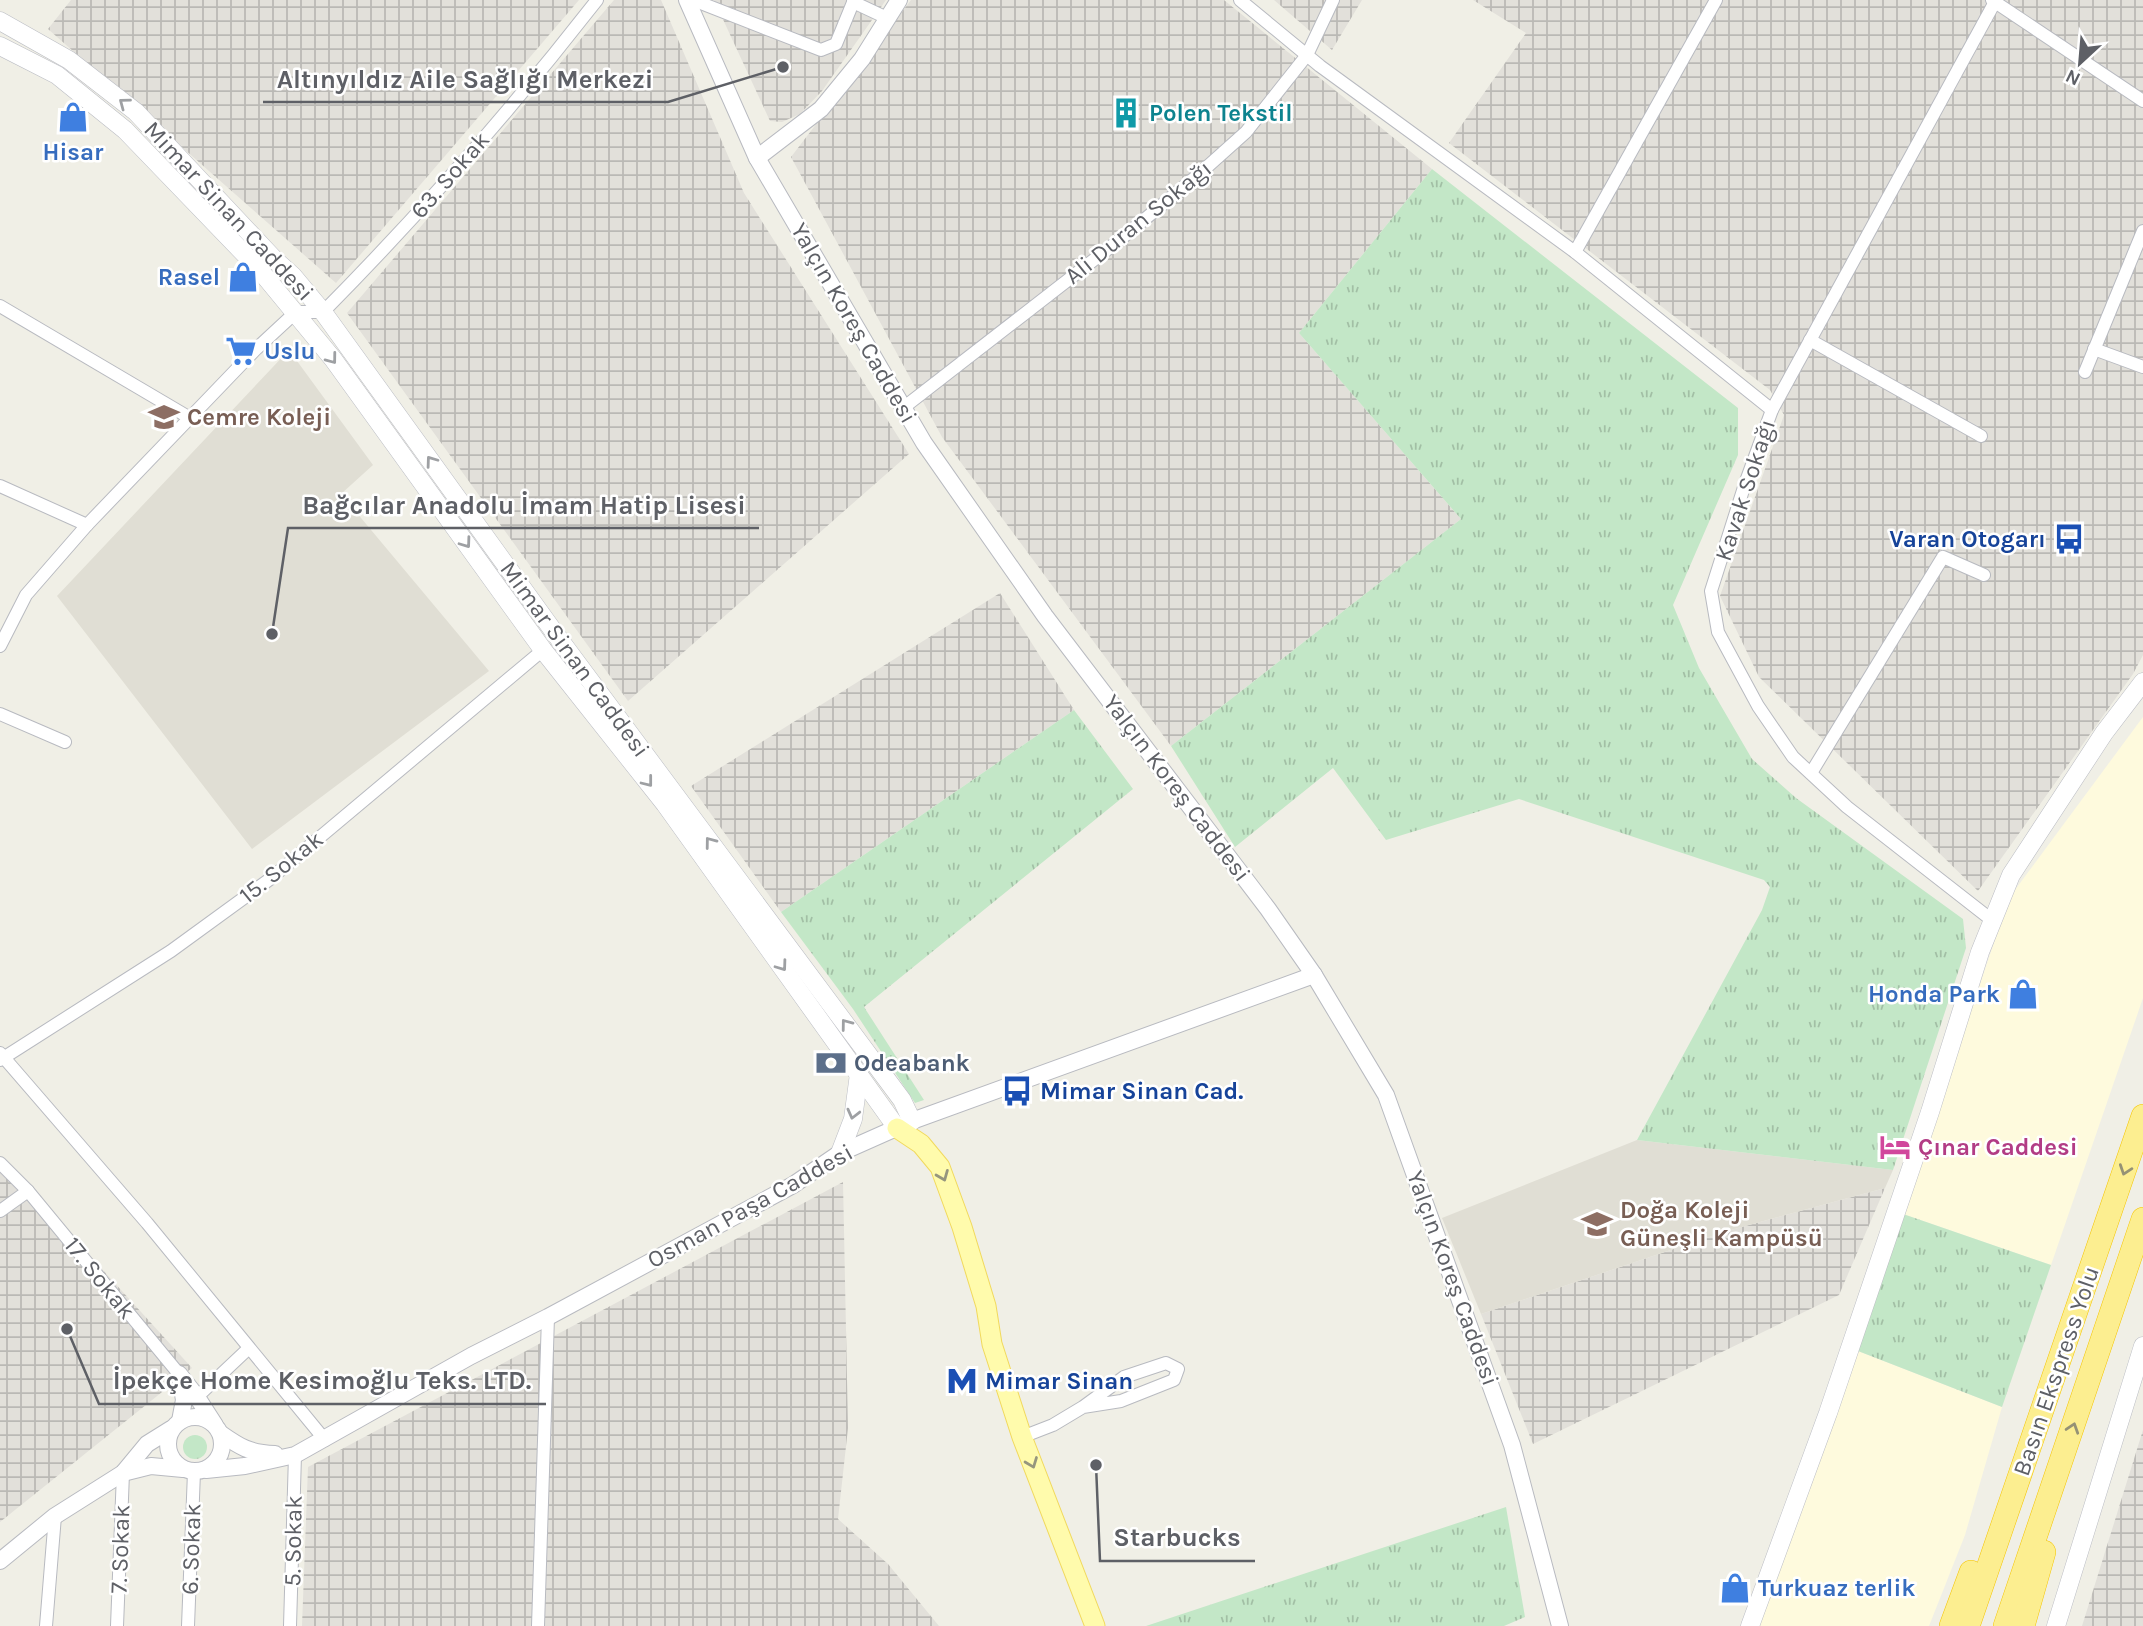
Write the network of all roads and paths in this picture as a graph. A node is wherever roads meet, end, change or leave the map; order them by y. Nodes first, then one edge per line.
1 (597, 0) edge
2 (687, 0) edge
3 (693, 0) edge
4 (899, 0) edge
5 (1240, 0) edge
6 (1333, 0) edge
7 (1716, 0) edge
8 (853, 1) edge
9 (1995, 1) edge
10 (887, 18) junction
11 (0, 21) edge
12 (0, 46) edge
13 (1307, 55) junction
14 (2143, 101) edge
15 (757, 158) junction
16 (2143, 231) edge
17 (1575, 252) junction
18 (0, 306) edge
19 (296, 312) junction
20 (323, 312) junction
21 (1810, 340) junction
22 (2094, 349) junction
23 (2143, 367) edge
24 (2085, 372) dead end
25 (903, 408) junction
26 (1772, 410) junction
27 (190, 418) junction
28 (1980, 436) dead end
29 (0, 486) edge
30 (87, 525) junction
31 (1984, 575) dead end
32 (0, 646) edge
33 (542, 650) junction
34 (2143, 682) edge
35 (0, 714) edge
36 (65, 742) dead end
37 (1811, 773) junction
38 (1993, 921) junction
39 (1314, 975) junction
40 (2, 1057) edge
41 (859, 1073) junction
42 (2143, 1116) edge
43 (904, 1124) junction
44 (840, 1153) junction
45 (0, 1163) edge
46 (29, 1191) junction
47 (0, 1211) edge
48 (2143, 1219) edge
49 (548, 1317) junction
50 (2143, 1346) edge
51 (248, 1348) junction
52 (179, 1374) junction
53 (197, 1396) junction
54 (1083, 1407) junction
55 (2040, 1413) junction
56 (176, 1425) junction
57 (218, 1430) junction
58 (1022, 1437) junction
59 (325, 1440) junction
60 (295, 1455) junction
61 (194, 1470) junction
62 (122, 1472) junction
63 (2051, 1493) junction
64 (55, 1516) junction
65 (0, 1561) edge
66 (46, 1626) edge
67 (117, 1626) edge
68 (188, 1626) edge
69 (290, 1626) edge
70 (538, 1626) edge
71 (1095, 1626) edge
72 (1560, 1626) edge
73 (1750, 1626) edge
74 (1951, 1626) edge
75 (1968, 1626) edge
76 (2005, 1626) edge
77 (2023, 1626) edge
78 (2056, 1626) edge

1 - 20 street, 63. Sokak
2 - 15 street, Yalçın Koreş Caddesi
3 - 8 street
4 - 10 street
5 - 13 street
6 - 13 street, Ali Duran Sokağı
7 - 17 street
8 - 10 street
9 - 14 street
9 - 21 street, Kavak Sokağı
10 - 15 street
20 -> 11 main road, Mimar Sinan Caddesi
12 - 19 main road, Mimar Sinan Caddesi
13 - 17 street
13 - 25 street, Ali Duran Sokağı
15 - 25 street, Yalçın Koreş Caddesi
16 - 22 street
17 - 26 street
18 - 27 street
19 - 20 street
19 - 27 street
19 -> 33 main road, Mimar Sinan Caddesi
43 -> 20 main road, Mimar Sinan Caddesi
21 - 26 street, Kavak Sokağı
21 - 28 street
22 - 23 street
22 - 24 street
25 - 39 street, Yalçın Koreş Caddesi
26 - 37 street, Kavak Sokağı
27 - 30 street
29 - 30 street
30 - 32 street
31 - 37 street
33 - 40 street, 15. Sokak
33 -> 41 main road, Mimar Sinan Caddesi
34 - 38 main road
35 - 36 street
37 - 38 street, Kavak Sokağı
38 - 73 main road
39 - 43 street, Osman Paşa Caddesi
39 - 72 street, Yalçın Koreş Caddesi
40 - 51 street
41 - 43 main road, Mimar Sinan Caddesi
41 -> 44 main road
42 -> 55 highway, Basın Ekspress Yolu
43 - 44 street, Osman Paşa Caddesi
43 -> 58 main road
44 - 49 street, Osman Paşa Caddesi
45 - 46 street, 17. Sokak
46 - 47 street
46 - 52 street, 17. Sokak
63 -> 48 highway, Basın Ekspress Yolu
49 - 59 street, Osman Paşa Caddesi
49 - 70 street
50 - 78 main road
51 - 53 street
51 - 59 street
52 - 53 street, 17. Sokak
52 - 56 street
53 - 57 street, 17. Sokak
54 - 54 street
54 - 58 street
55 - 74 highway
55 - 75 highway, Basın Ekspress Yolu
56 - 57 street
56 - 61 street
56 - 62 street, Osman Paşa Caddesi
57 - 60 street
57 - 61 street
58 -> 71 main road
59 - 60 street, Osman Paşa Caddesi
60 - 61 street, Osman Paşa Caddesi
60 - 69 street, 5. Sokak
61 - 62 street, Osman Paşa Caddesi
61 - 68 street, 6. Sokak
62 - 64 street, Osman Paşa Caddesi
62 - 67 street, 7. Sokak
63 - 76 highway, Basın Ekspress Yolu
63 - 77 highway
64 - 65 street, Osman Paşa Caddesi
64 - 66 street

